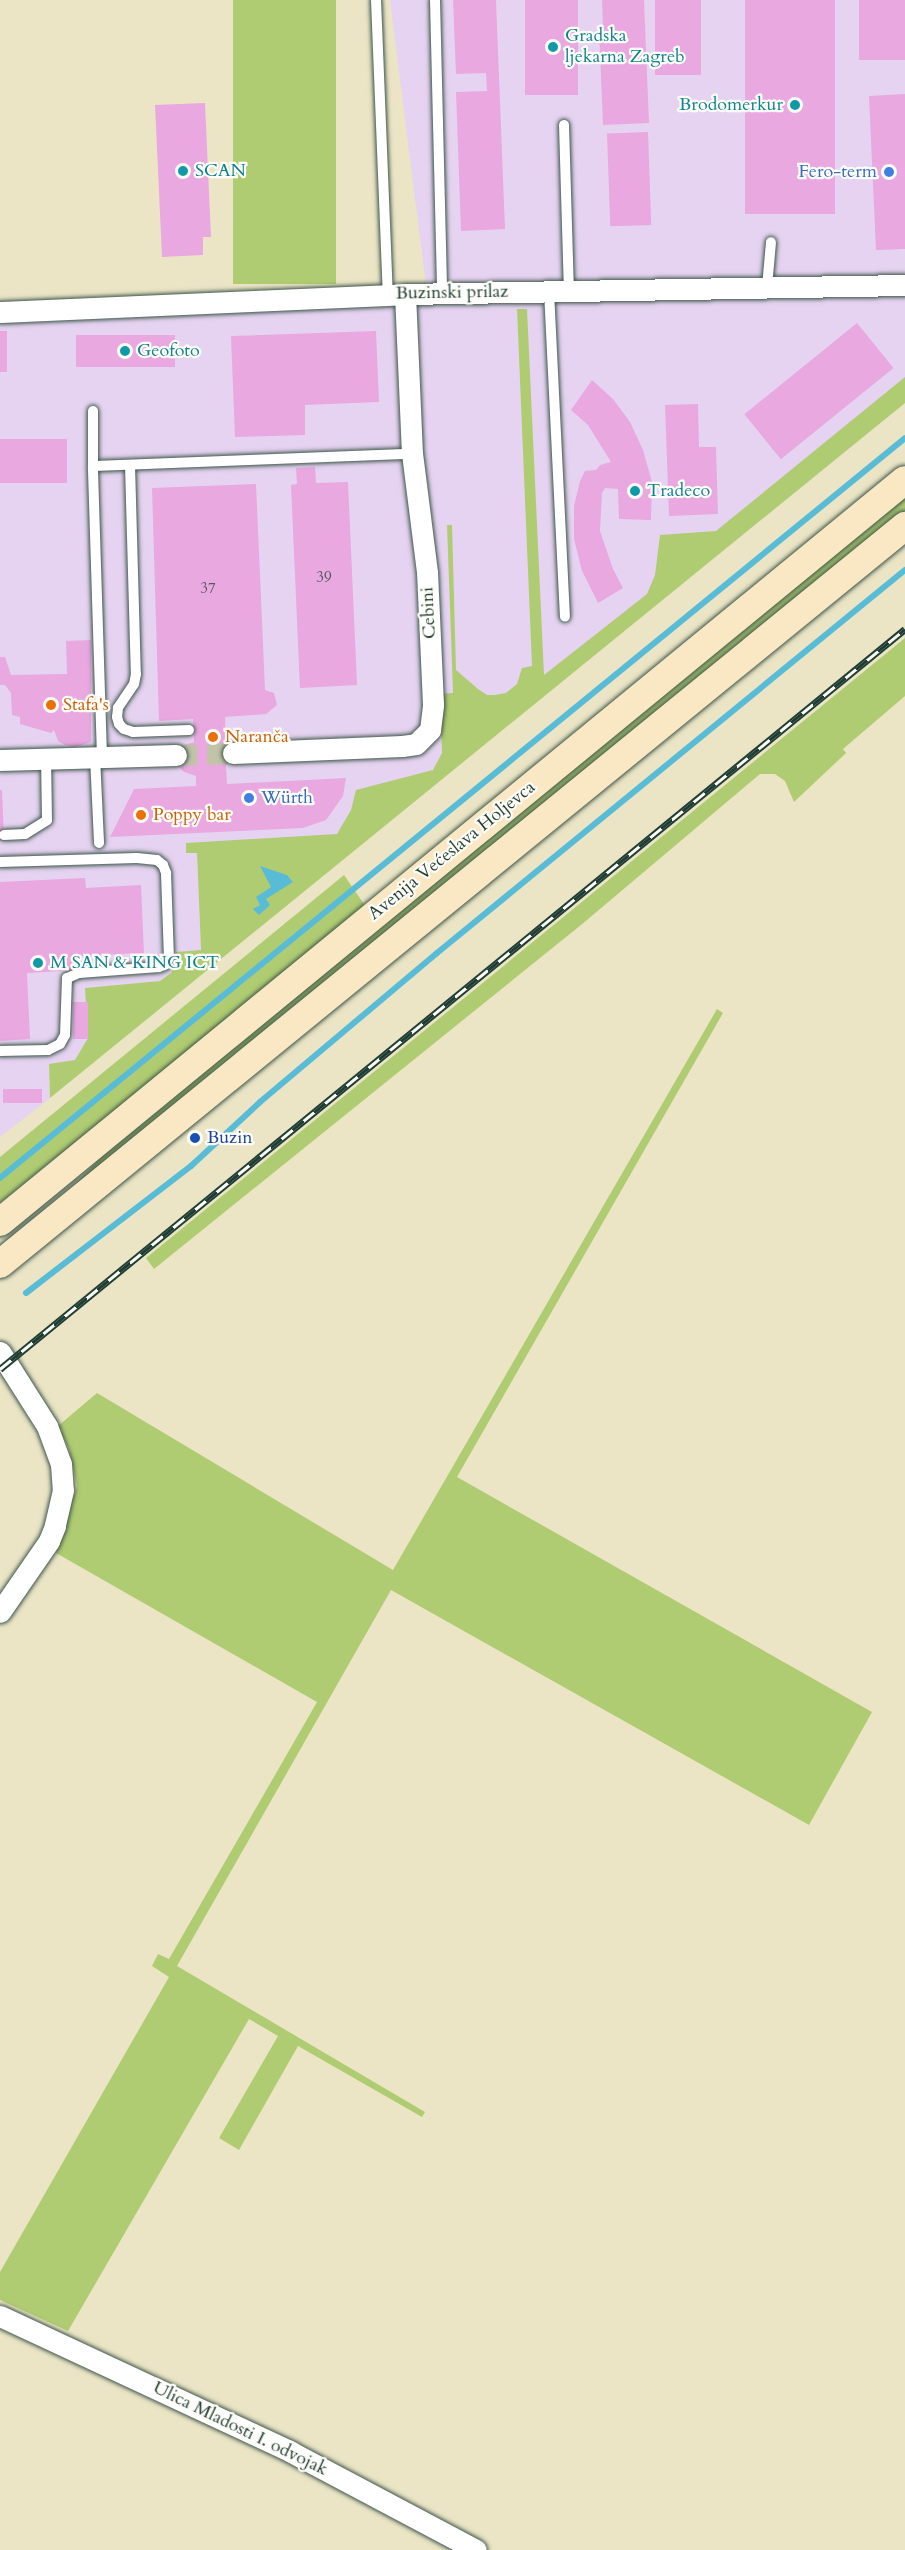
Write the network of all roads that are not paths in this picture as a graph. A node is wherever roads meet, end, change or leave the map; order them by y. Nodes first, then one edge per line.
1 (376, 0) edge
2 (435, 0) edge
3 (564, 125) dead end
4 (771, 242) dead end
5 (905, 285) edge
6 (766, 287) junction
7 (559, 291) junction
8 (442, 293) junction
9 (396, 294) junction
10 (0, 312) edge
11 (93, 411) dead end
12 (412, 454) junction
13 (130, 465) junction
14 (93, 466) junction
15 (905, 480) edge
16 (905, 526) edge
17 (565, 617) dead end
18 (189, 730) dead end
19 (233, 753) tunnel mouth
20 (176, 755) tunnel mouth
21 (98, 757) junction
22 (46, 759) junction
23 (0, 760) edge
24 (4, 835) dead end
25 (99, 843) dead end
26 (0, 862) edge
27 (0, 1052) edge
28 (0, 1222) edge
29 (0, 1264) edge
30 (0, 1352) edge
31 (0, 1612) edge
32 (0, 2316) edge
33 (476, 2550) edge

1 - 9 lane
2 - 8 lane
3 - 7 lane
4 - 6 lane
5 - 6 street, Buzinski prilaz
6 - 7 street, Buzinski prilaz
7 - 8 street, Buzinski prilaz
7 - 17 lane
8 - 9 street, Buzinski prilaz
9 - 10 street, Buzinski prilaz
9 - 12 street, Cebini
11 - 14 lane
12 - 13 lane
12 - 19 street, Cebini
13 - 14 lane
13 - 18 lane
14 - 21 lane
15 - 28 main road, Avenija Većeslava Holjevca
16 - 29 main road, Avenija Većeslava Holjevca
20 - 21 street
21 - 22 street
21 - 25 lane
22 - 23 street
22 - 24 lane
26 - 27 lane
30 - 31 street
32 - 33 street, Ulica Mladosti I. odvojak

